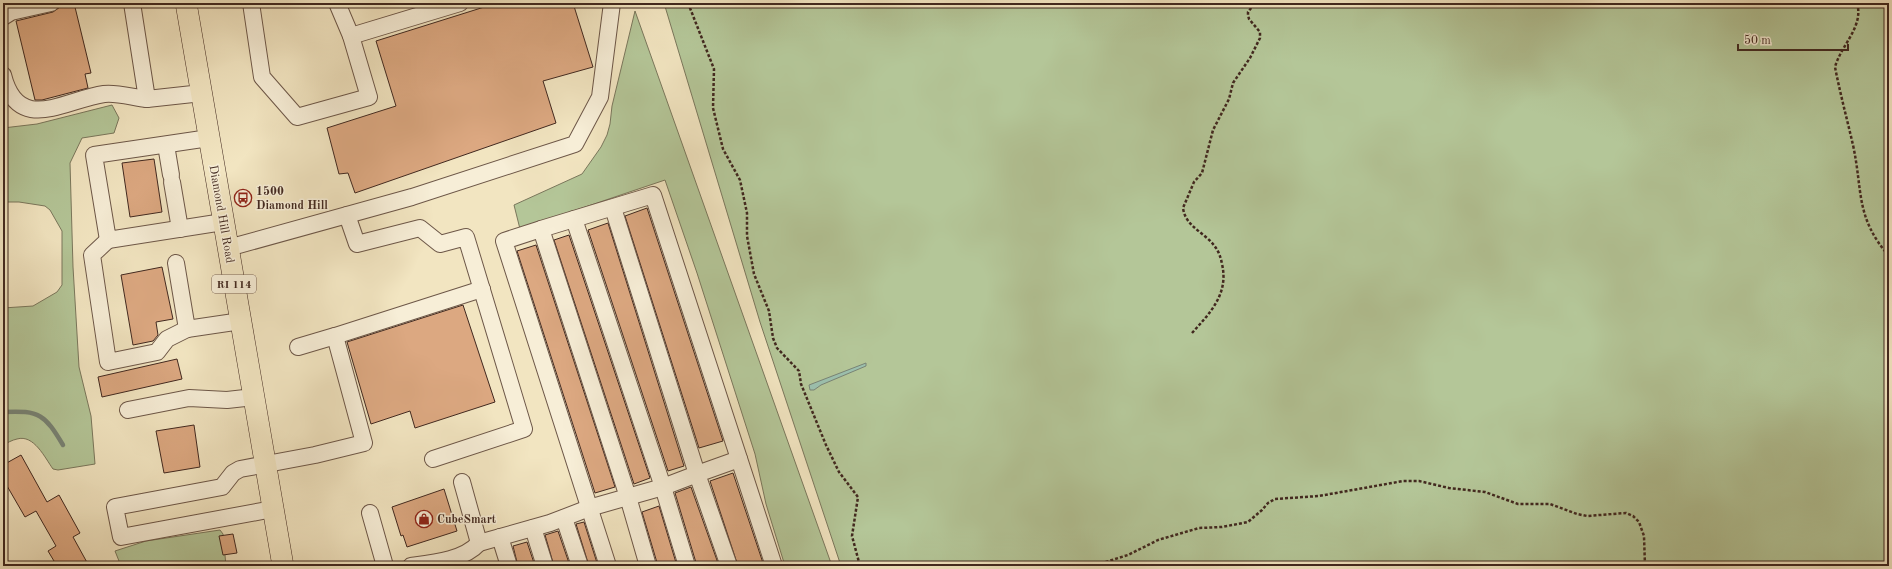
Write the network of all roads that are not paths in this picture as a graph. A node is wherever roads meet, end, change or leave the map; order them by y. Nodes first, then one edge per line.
1 (51, 3) edge
2 (132, 3) edge
3 (186, 3) edge
4 (252, 3) edge
5 (337, 3) edge
6 (460, 3) edge
7 (612, 3) edge
8 (3, 17) edge
9 (350, 36) junction
10 (3, 75) edge
11 (202, 93) junction
12 (147, 99) junction
13 (209, 138) junction
14 (166, 145) junction
15 (613, 208) junction
16 (347, 215) junction
17 (574, 219) junction
18 (223, 222) junction
19 (180, 229) junction
20 (541, 229) junction
21 (108, 240) junction
22 (228, 248) junction
23 (176, 263) dead end
24 (482, 289) junction
25 (241, 321) junction
26 (187, 329) junction
27 (334, 336) junction
28 (298, 347) dead end
29 (254, 397) junction
30 (128, 410) dead end
31 (433, 459) dead end
32 (739, 459) junction
33 (265, 464) junction
34 (697, 474) junction
35 (462, 482) dead end
36 (663, 487) junction
37 (628, 497) junction
38 (590, 508) junction
39 (273, 509) junction
40 (370, 513) dead end
41 (564, 518) junction
42 (532, 528) junction
43 (500, 537) junction
44 (479, 543) junction
45 (283, 566) edge
46 (385, 566) edge
47 (411, 566) edge
48 (509, 566) edge
49 (545, 566) edge
50 (580, 566) edge
51 (608, 566) edge
52 (648, 566) edge
53 (687, 566) edge
54 (729, 566) edge
55 (774, 566) edge

1 - 8 lane
2 - 12 lane
3 - 11 main road, Diamond Hill Road / RI 114
4 - 9 lane
5 - 9 lane
6 - 9 lane
7 - 16 lane
10 - 12 lane
11 - 12 lane
11 - 13 main road, Diamond Hill Road / RI 114
13 - 14 lane
13 - 18 main road, Diamond Hill Road / RI 114
14 - 19 lane
14 - 21 lane
15 - 17 lane
15 - 32 lane
15 - 34 lane
16 - 22 lane
16 - 24 lane
17 - 20 lane
17 - 36 lane
18 - 19 lane
18 - 22 main road, Diamond Hill Road / RI 114
19 - 21 lane
20 - 37 lane
20 - 38 lane
21 - 26 lane
22 - 25 main road, Diamond Hill Road / RI 114
23 - 26 lane
24 - 27 lane
24 - 31 lane
25 - 26 lane
25 - 29 main road, Diamond Hill Road / RI 114
27 - 28 lane
27 - 33 lane
29 - 30 lane
29 - 33 main road, Diamond Hill Road / RI 114
32 - 34 lane
32 - 55 lane
33 - 39 main road, Diamond Hill Road / RI 114
33 - 39 lane
34 - 36 lane
34 - 54 lane
35 - 44 lane
36 - 37 lane
36 - 53 lane
37 - 38 lane
37 - 52 lane
38 - 41 lane
38 - 51 lane
39 - 45 main road, Diamond Hill Road / RI 114
40 - 46 lane
41 - 42 lane
41 - 50 lane
42 - 43 lane
42 - 49 lane
43 - 44 lane
43 - 48 lane
44 - 47 lane

